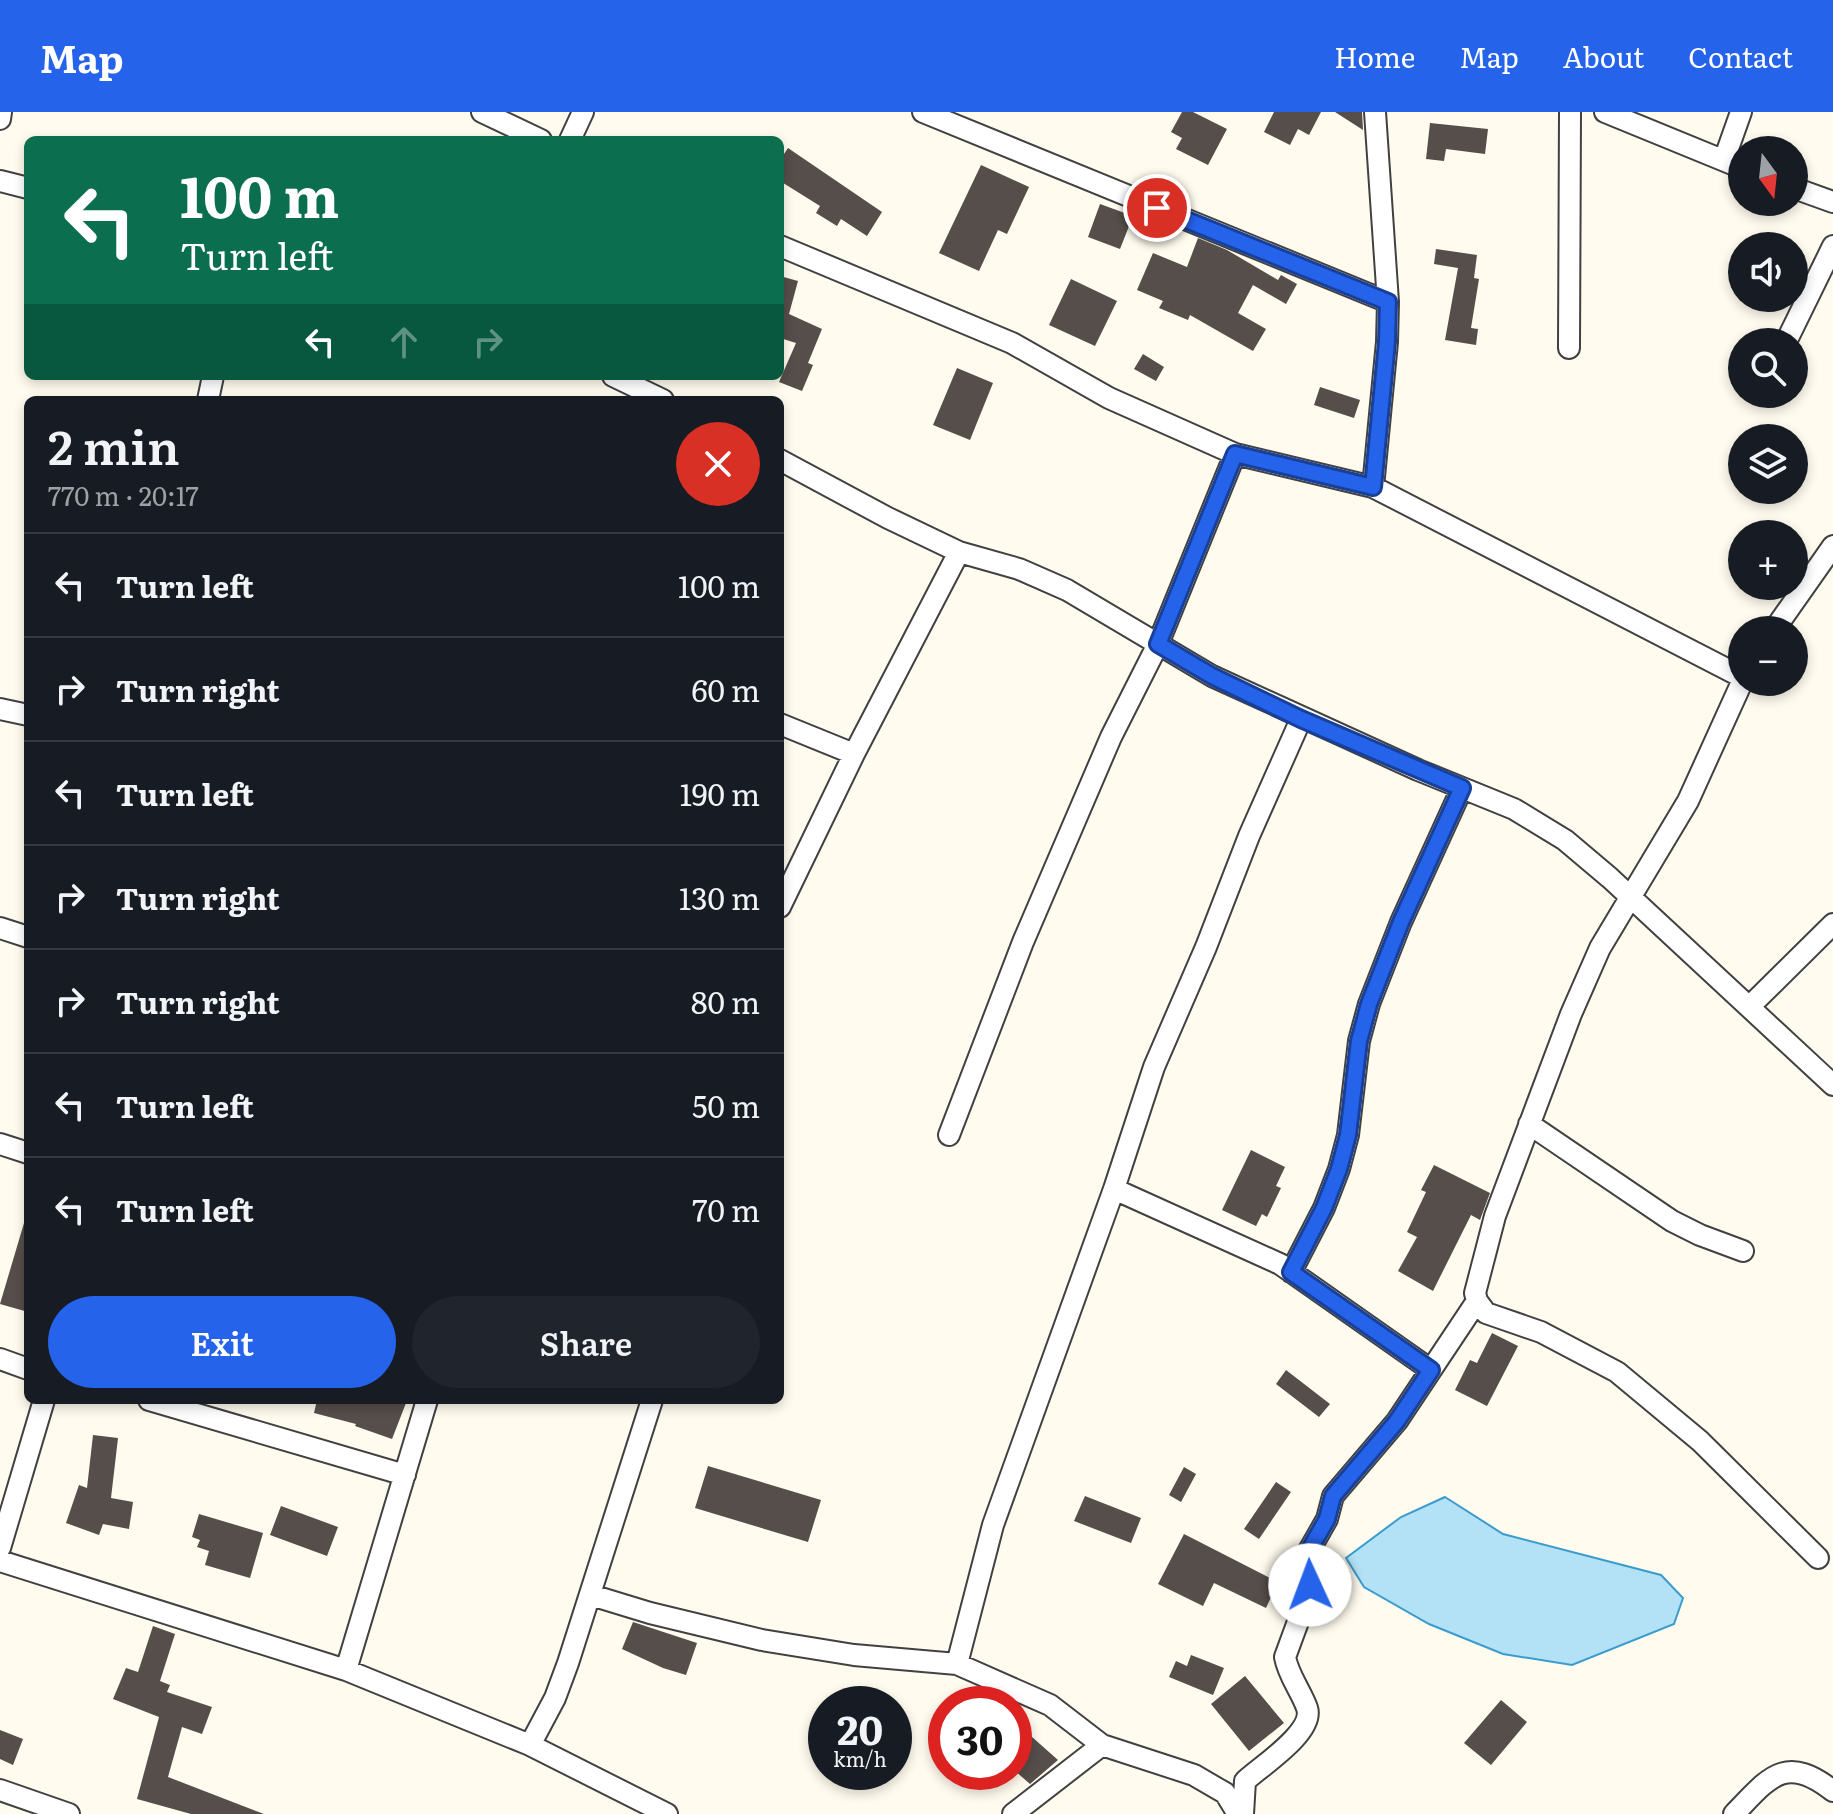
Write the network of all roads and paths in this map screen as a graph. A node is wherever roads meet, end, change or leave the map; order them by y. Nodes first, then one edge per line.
1 (1, 112) edge
2 (482, 112) edge
3 (583, 112) edge
4 (923, 112) edge
5 (1375, 112) edge
6 (1570, 112) edge
7 (1605, 112) edge
8 (1741, 112) edge
9 (0, 119) edge
10 (533, 136) edge
11 (572, 136) edge
12 (1737, 136) edge
13 (1728, 162) edge
14 (0, 181) edge
15 (24, 187) edge
16 (1808, 193) edge
17 (1833, 202) edge
18 (1833, 246) edge
19 (784, 248) edge
20 (1388, 302) junction
21 (1793, 328) edge
22 (1569, 348) dead end
23 (621, 380) edge
24 (655, 396) edge
25 (1235, 454) junction
26 (784, 462) edge
27 (1373, 487) junction
28 (1833, 546) edge
29 (959, 552) junction
30 (1784, 616) edge
31 (1158, 644) junction
32 (1728, 673) edge
33 (1735, 696) edge
34 (0, 709) edge
35 (24, 714) edge
36 (1301, 719) junction
37 (784, 726) edge
38 (854, 754) junction
39 (1462, 788) junction
40 (1630, 897) junction
41 (784, 899) edge
42 (1833, 924) edge
43 (0, 928) edge
44 (24, 936) edge
45 (1750, 1006) junction
46 (1833, 1085) edge
47 (1529, 1124) junction
48 (949, 1135) dead end
49 (0, 1144) edge
50 (24, 1152) edge
51 (1114, 1189) junction
52 (1743, 1251) dead end
53 (1291, 1272) junction
54 (1477, 1301) junction
55 (0, 1359) edge
56 (24, 1368) edge
57 (1431, 1370) junction
58 (43, 1404) edge
59 (163, 1404) edge
60 (426, 1404) edge
61 (651, 1404) edge
62 (405, 1475) junction
63 (0, 1548) edge
64 (1818, 1558) dead end
65 (0, 1561) edge
66 (591, 1595) junction
67 (957, 1664) junction
68 (346, 1670) junction
69 (530, 1745) junction
70 (1102, 1745) junction
71 (0, 1790) edge
72 (1833, 1791) edge
73 (69, 1814) edge
74 (667, 1814) edge
75 (1013, 1814) edge
76 (1240, 1814) edge
77 (1734, 1814) edge

1 - 9 street
2 - 10 street
3 - 11 street
4 - 20 street
5 - 20 street
6 - 22 street
7 - 13 street
8 - 12 street
14 - 15 street
16 - 17 street
18 - 21 street
19 - 25 street
20 - 27 street
23 - 24 street
25 - 27 street
25 - 31 street
26 - 29 street
27 - 32 street
28 - 30 street
29 - 31 street
29 - 38 street
31 - 36 street
31 - 48 street
33 - 40 street
34 - 35 street
36 - 39 street
36 - 51 street
37 - 38 street
38 - 41 street
39 - 40 street
39 - 53 street
40 - 45 street
40 - 47 street
42 - 45 street
43 - 44 street
45 - 46 street
47 - 52 street
47 - 54 street
49 - 50 street
51 - 53 street
51 - 67 street
53 - 57 street
54 - 57 street
54 - 64 street
55 - 56 street
57 - 76 street
58 - 63 street
59 - 62 street
60 - 62 street
61 - 66 street
62 - 68 street
65 - 68 street
66 - 67 street
66 - 69 street
67 - 70 street
68 - 69 street
69 - 74 street
70 - 75 street
70 - 76 street
71 - 73 street
72 - 77 street

